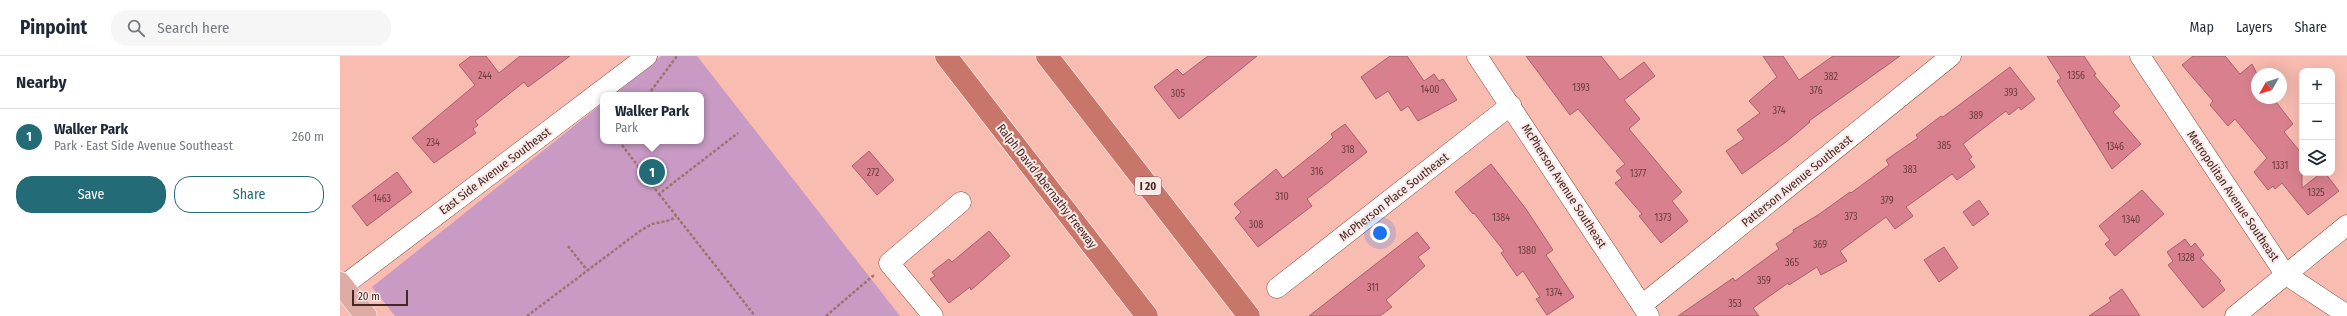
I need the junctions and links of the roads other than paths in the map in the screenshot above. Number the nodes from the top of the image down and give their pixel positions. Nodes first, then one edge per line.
1 (647, 56) edge
2 (946, 56) edge
3 (1047, 56) edge
4 (1477, 56) edge
5 (1951, 56) edge
6 (2140, 56) edge
7 (1511, 105) junction
8 (961, 202) dead end
9 (2347, 225) edge
10 (2285, 274) junction
11 (341, 285) edge
12 (1277, 288) dead end
13 (1646, 311) edge
14 (2347, 315) edge
15 (366, 316) edge
16 (933, 316) edge
17 (1148, 316) edge
18 (1249, 316) edge
19 (2235, 316) edge

1 - 11 street, East Side Avenue Southeast
2 - 17 highway, Ralph David Abernathy Freeway
3 - 18 highway, I 20
4 - 7 street, McPherson Avenue Southeast
5 - 13 street, Patterson Avenue Southeast
6 - 10 street, Metropolitan Avenue Southeast
7 - 12 street, McPherson Place Southeast
7 - 13 street, McPherson Avenue Southeast
8 - 16 street
9 - 10 street
10 - 14 street, Metropolitan Avenue Southeast
10 - 19 street
11 - 15 main road

